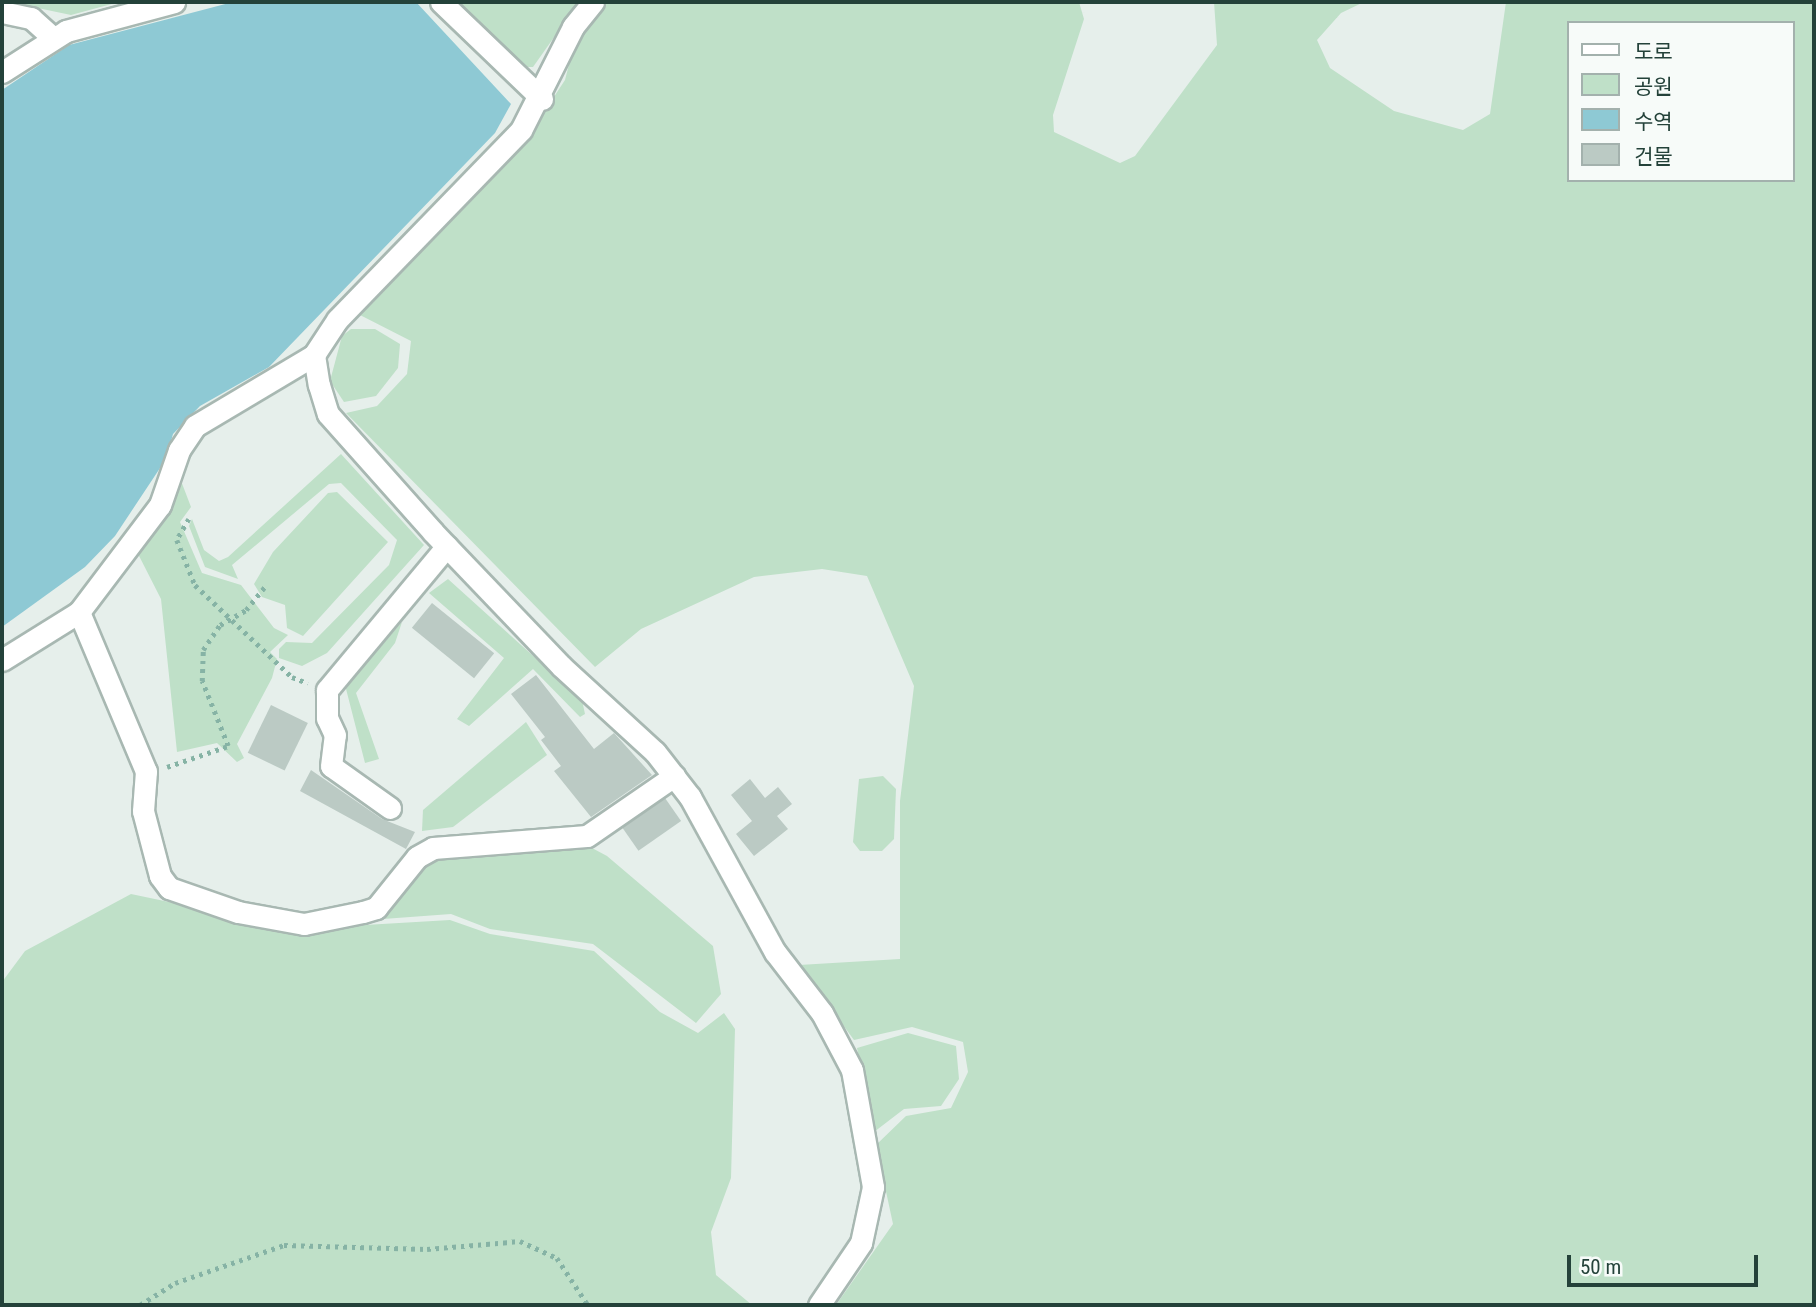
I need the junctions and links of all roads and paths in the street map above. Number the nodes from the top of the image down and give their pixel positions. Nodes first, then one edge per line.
1 (174, 2) edge
2 (441, 2) edge
3 (593, 2) edge
4 (2, 12) edge
5 (53, 38) junction
6 (2, 72) edge
7 (542, 99) junction
8 (314, 355) junction
9 (189, 519) dead end
10 (447, 546) junction
11 (267, 584) dead end
12 (79, 612) junction
13 (230, 622) junction
14 (2, 660) edge
15 (327, 690) junction
16 (146, 771) junction
17 (674, 776) junction
18 (390, 808) dead end
19 (140, 1305) edge
20 (588, 1305) edge
21 (819, 1305) edge

1 - 5 street
2 - 7 street
3 - 7 street
4 - 5 street
5 - 6 street
7 - 8 street
8 - 10 street
8 - 12 street
9 - 13 path
10 - 15 street
10 - 17 street
11 - 13 path
12 - 14 street
12 - 16 street
13 - 15 path
13 - 16 path
15 - 18 street
16 - 17 street
17 - 21 street
19 - 20 path

